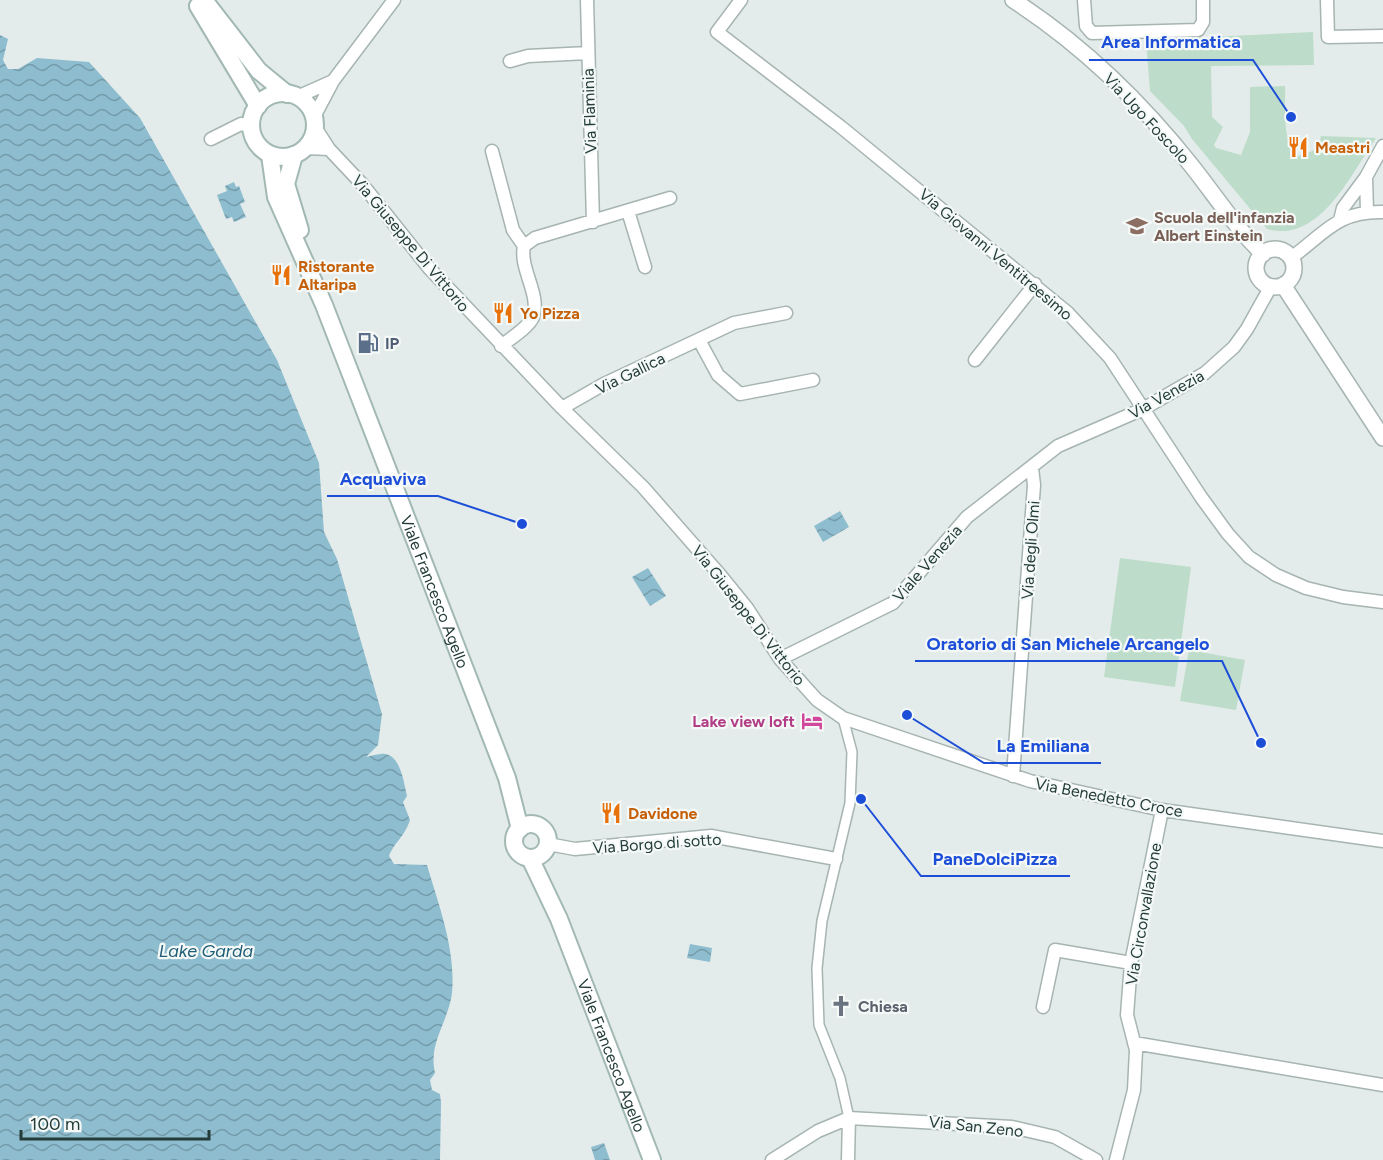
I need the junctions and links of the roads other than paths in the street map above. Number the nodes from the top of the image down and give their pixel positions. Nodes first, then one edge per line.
1 (195, 0) edge
2 (204, 0) edge
3 (394, 0) edge
4 (586, 0) edge
5 (741, 0) edge
6 (1013, 0) edge
7 (1084, 0) edge
8 (1203, 0) edge
9 (1328, 0) edge
10 (1383, 36) edge
11 (588, 53) junction
12 (510, 61) dead end
13 (333, 81) junction
14 (292, 95) junction
15 (258, 106) junction
16 (314, 122) junction
17 (251, 126) junction
18 (211, 139) dead end
19 (1383, 146) edge
20 (329, 149) junction
21 (492, 151) dead end
22 (299, 152) junction
23 (270, 154) junction
24 (1366, 177) junction
25 (670, 198) dead end
26 (628, 211) junction
27 (1367, 212) junction
28 (1383, 212) edge
29 (1340, 220) junction
30 (592, 222) junction
31 (524, 246) junction
32 (1263, 254) junction
33 (1291, 258) junction
34 (645, 267) dead end
35 (1035, 284) junction
36 (1277, 286) junction
37 (324, 305) junction
38 (786, 313) dead end
39 (699, 340) junction
40 (501, 346) junction
41 (975, 360) dead end
42 (813, 380) dead end
43 (562, 408) junction
44 (1143, 409) junction
45 (1383, 438) edge
46 (1032, 468) junction
47 (1383, 602) edge
48 (780, 659) junction
49 (843, 718) junction
50 (1014, 776) junction
51 (1162, 810) junction
52 (526, 826) junction
53 (1383, 841) edge
54 (540, 851) junction
55 (836, 859) junction
56 (1131, 963) junction
57 (1043, 1007) dead end
58 (1134, 1043) junction
59 (1383, 1084) edge
60 (849, 1118) junction
61 (652, 1160) edge
62 (772, 1160) edge
63 (848, 1160) edge
64 (1096, 1160) edge
65 (1116, 1160) edge

1 - 15 main road
2 - 14 main road
3 - 13 street
4 - 11 street, Via Flaminia
5 - 35 street, Via Giovanni Ventitreesimo
6 - 32 street, Via Ugo Foscolo
7 - 8 street
9 - 10 street
11 - 12 street
11 - 30 street, Via Flaminia
13 - 14 street
13 - 16 street
14 - 15 main road
14 - 16 main road
15 - 17 main road
16 - 20 street, Via Giuseppe Di Vittorio
16 - 22 main road, Viale Francesco Agello
17 - 18 street
17 - 23 main road, Viale Francesco Agello
19 - 24 street
20 - 22 street
20 - 40 street, Via Giuseppe Di Vittorio
21 - 31 street
22 - 23 main road
22 - 37 main road, Viale Francesco Agello
23 - 37 main road, Viale Francesco Agello
24 - 27 street
24 - 29 street
25 - 26 street
26 - 30 street
26 - 34 street
27 - 28 street
27 - 29 street
29 - 33 street
30 - 31 street
31 - 40 street
32 - 33 street
32 - 36 street
33 - 36 street
35 - 41 street
35 - 44 street, Via Giovanni Ventitreesimo
36 - 44 street, Via Venezia
36 - 45 street
37 - 52 main road, Viale Francesco Agello
38 - 39 street, Via Gallica
39 - 42 street
39 - 43 street, Via Gallica
40 - 43 street, Via Giuseppe Di Vittorio
43 - 48 street, Via Giuseppe Di Vittorio
44 - 46 street, Via Venezia
44 - 47 street, Via Giovanni Ventitreesimo
46 - 48 street, Viale Venezia
46 - 50 street, Via degli Olmi
48 - 49 street, Via Giuseppe Di Vittorio
49 - 50 street, Via Benedetto Croce
49 - 55 street
50 - 51 street, Via Benedetto Croce
51 - 53 street, Via Benedetto Croce
51 - 56 street, Via Circonvallazione
52 - 54 main road, Viale Francesco Agello
52 - 54 main road, Viale Francesco Agello
54 - 55 street, Via Borgo di sotto
54 - 61 main road, Viale Francesco Agello
55 - 60 street
56 - 57 street
56 - 58 street, Via Circonvallazione
58 - 59 street
58 - 65 street, Via Circonvallazione
60 - 62 street
60 - 63 street
60 - 64 street, Via San Zeno

